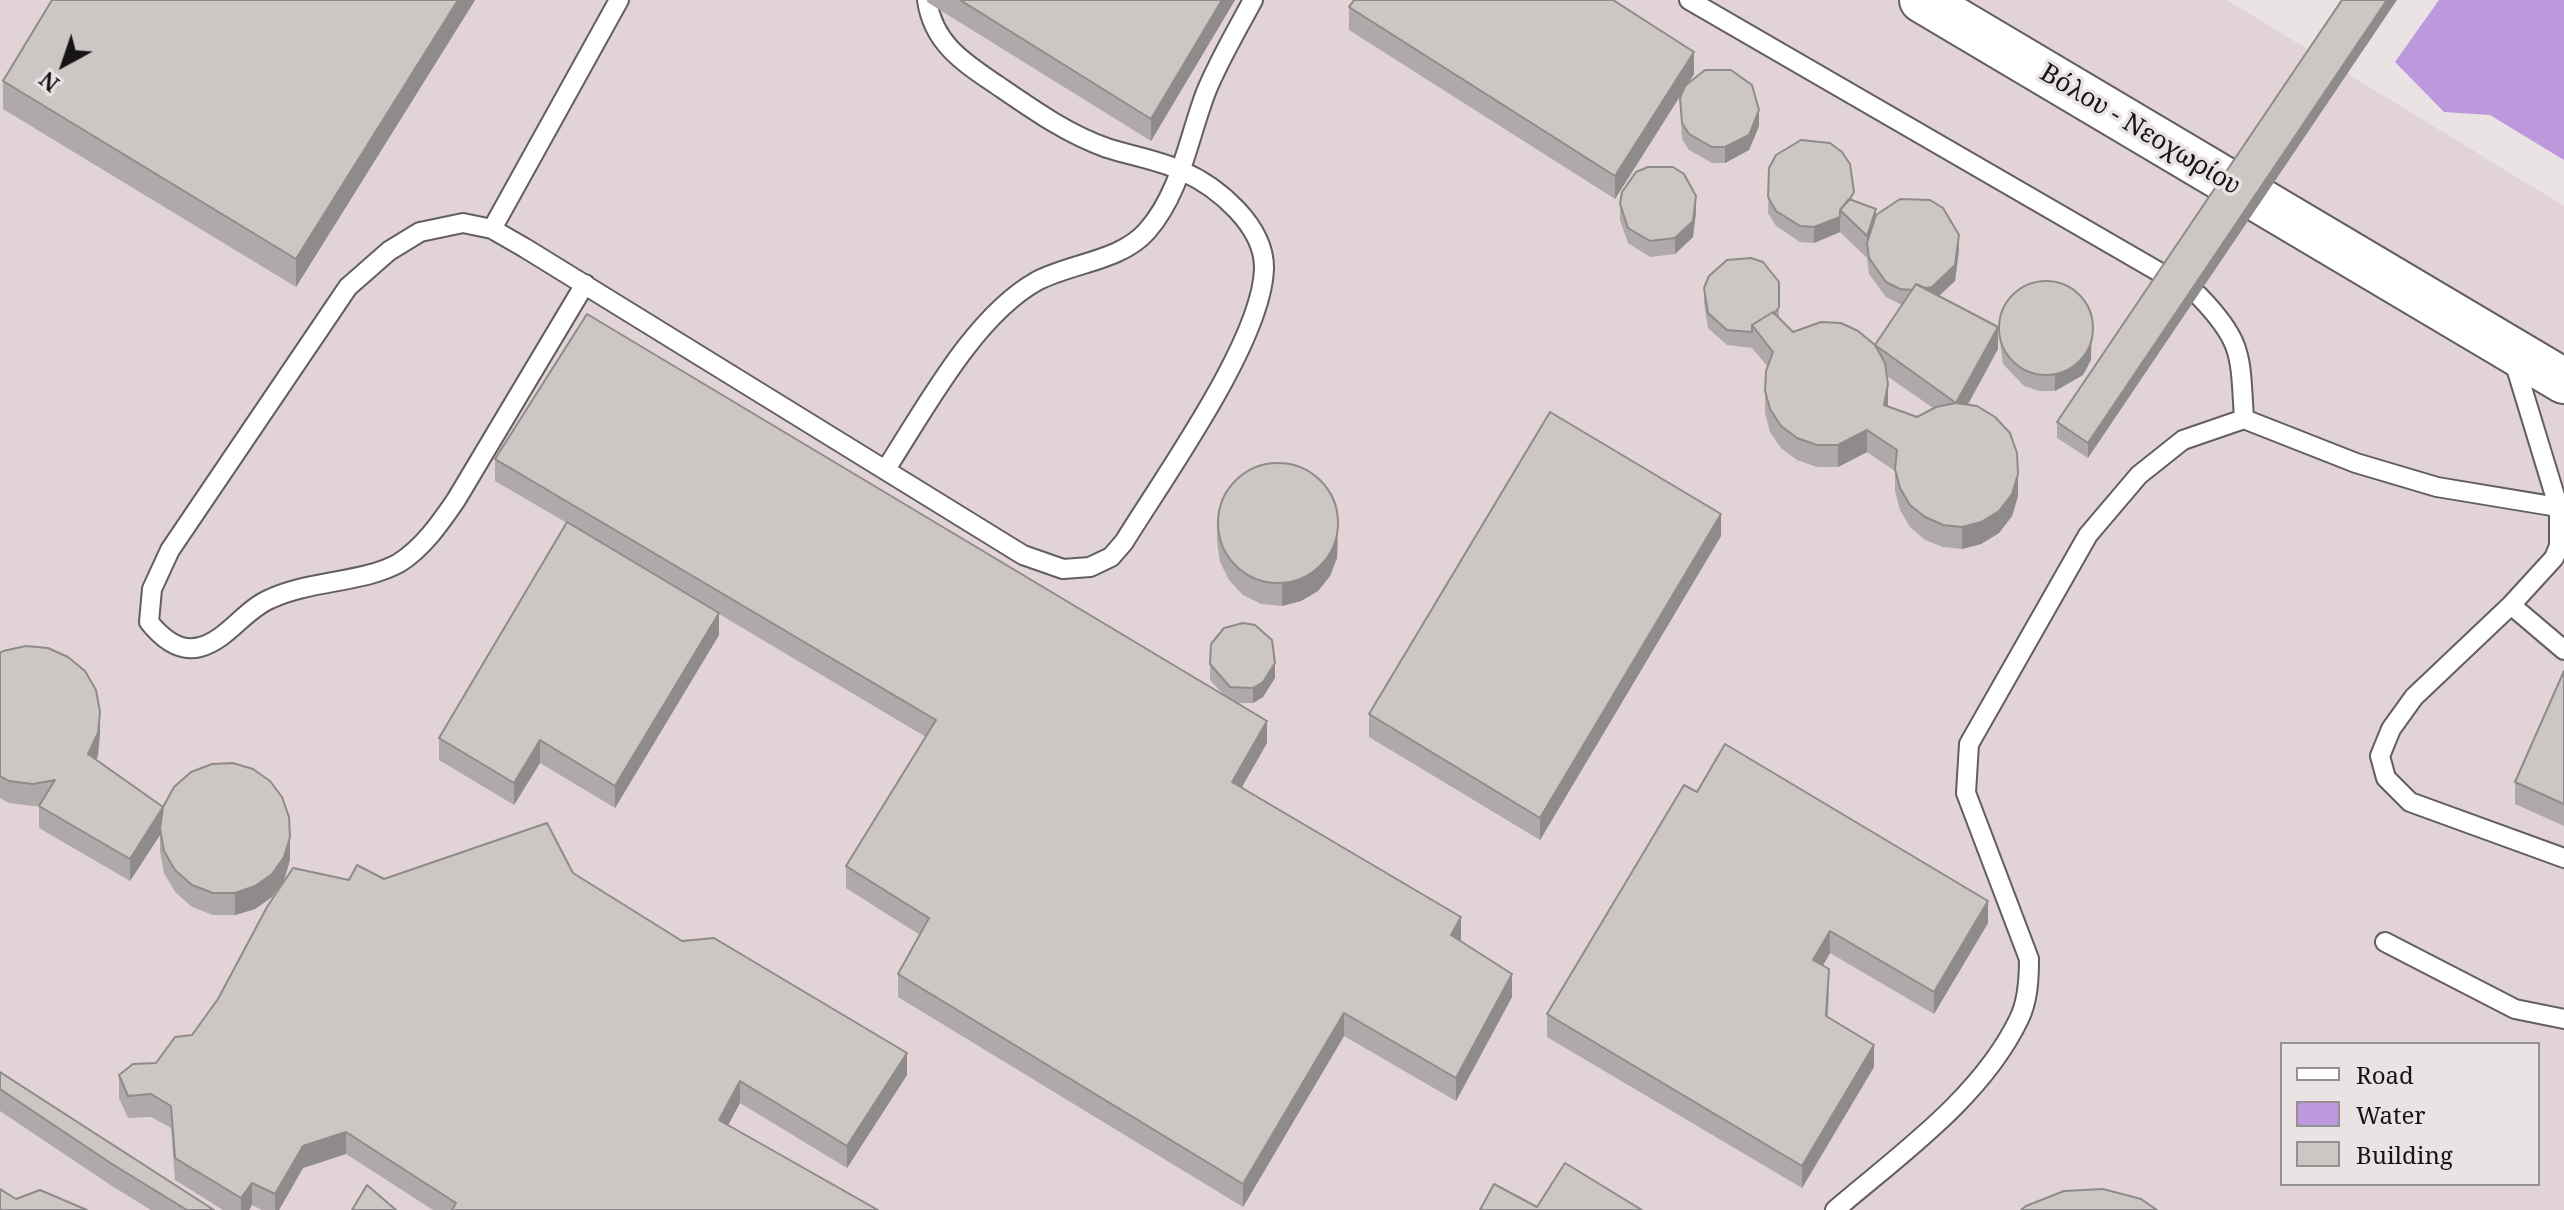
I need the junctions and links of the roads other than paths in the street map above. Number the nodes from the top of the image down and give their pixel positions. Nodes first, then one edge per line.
1 (619, 0) edge
2 (927, 0) edge
3 (1253, 0) edge
4 (1689, 0) edge
5 (1922, 0) edge
6 (1182, 171) junction
7 (492, 229) junction
8 (2166, 276) edge
9 (585, 284) junction
10 (2198, 295) edge
11 (2511, 352) junction
12 (2564, 381) edge
13 (2244, 419) junction
14 (886, 469) junction
15 (2562, 508) edge
16 (2511, 605) junction
17 (2564, 650) edge
18 (2564, 858) edge
19 (2385, 942) dead end
20 (2564, 1019) edge
21 (1835, 1210) edge

1 - 7 lane
2 - 6 lane
3 - 6 lane
4 - 8 lane
5 - 11 main road, Βόλου - Νεοχωρίου
6 - 14 lane
6 - 14 lane
7 - 9 lane
7 - 9 lane
9 - 14 lane
10 - 13 lane
11 - 12 main road, Βόλου - Νεοχωρίου
11 - 15 lane
13 - 15 lane
13 - 21 lane
15 - 16 lane
16 - 17 lane
16 - 18 lane
19 - 20 lane

